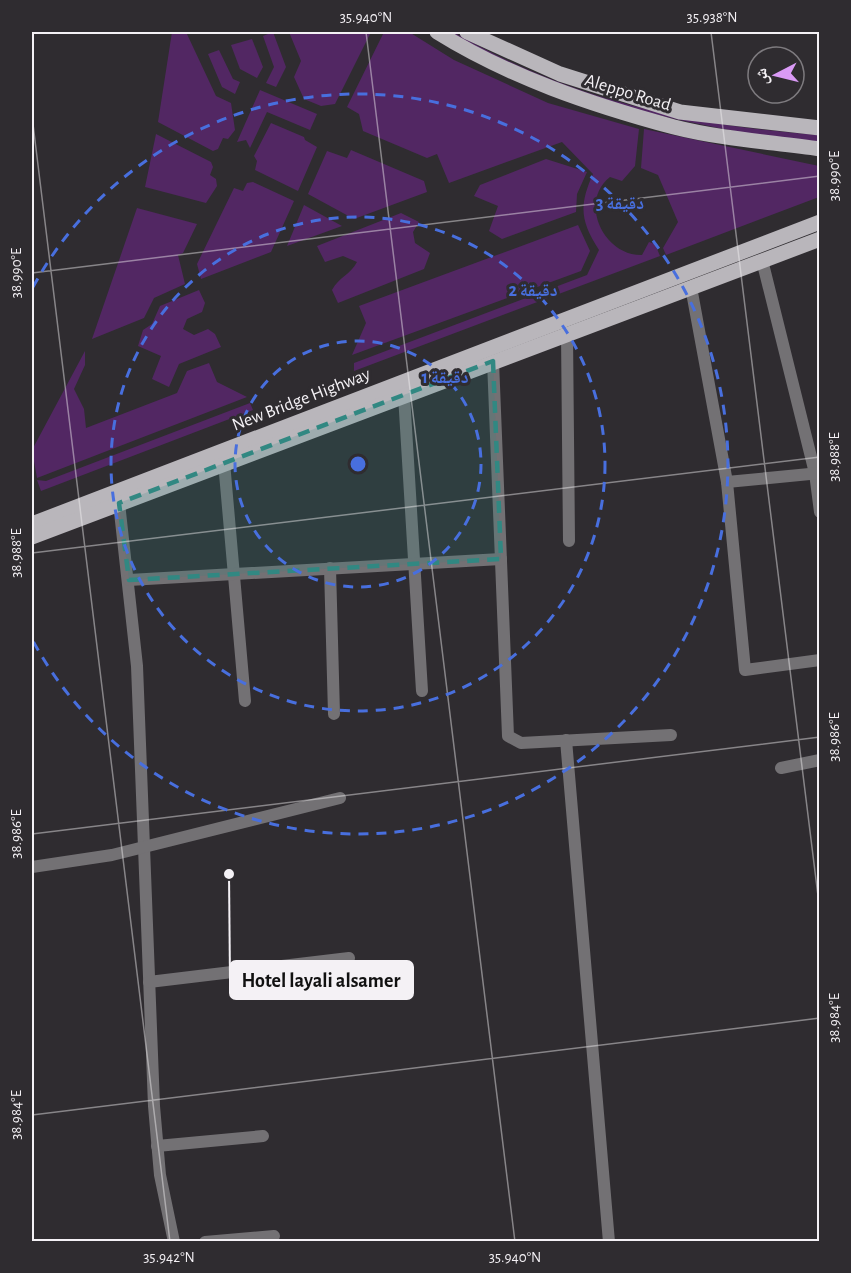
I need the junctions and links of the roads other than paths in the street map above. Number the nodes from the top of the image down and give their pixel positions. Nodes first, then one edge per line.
1 (437, 32) edge
2 (467, 32) edge
3 (489, 37) edge
4 (819, 128) edge
5 (819, 150) edge
6 (819, 222) edge
7 (819, 239) edge
8 (762, 260) junction
9 (691, 287) junction
10 (567, 333) junction
11 (493, 361) junction
12 (404, 395) junction
13 (224, 462) junction
14 (817, 473) edge
15 (727, 482) junction
16 (119, 503) junction
17 (819, 512) edge
18 (32, 524) edge
19 (32, 537) edge
20 (569, 541) dead end
21 (501, 559) junction
22 (414, 563) junction
23 (330, 568) junction
24 (234, 574) junction
25 (129, 580) junction
26 (819, 660) edge
27 (422, 691) dead end
28 (245, 701) dead end
29 (334, 714) dead end
30 (671, 735) dead end
31 (567, 740) junction
32 (819, 760) edge
33 (781, 768) dead end
34 (340, 798) dead end
35 (144, 846) junction
36 (32, 867) edge
37 (349, 958) dead end
38 (149, 982) junction
39 (262, 1136) dead end
40 (157, 1146) junction
41 (274, 1236) dead end
42 (174, 1242) edge
43 (205, 1242) edge
44 (609, 1242) edge

1 - 5 main road, Aleppo Road
2 - 3 main road, Aleppo Road
3 - 4 main road, Aleppo Road
6 - 18 main road, New Bridge Highway
7 - 8 main road, New Bridge Highway
8 - 9 main road, New Bridge Highway
8 - 14 street
9 - 10 main road, New Bridge Highway
9 - 15 street
10 - 11 main road, New Bridge Highway
10 - 20 street
11 - 12 main road, New Bridge Highway
11 - 21 street
12 - 13 main road, New Bridge Highway
12 - 22 street
13 - 16 main road, New Bridge Highway
13 - 24 street
14 - 15 street
14 - 17 street
15 - 26 street
16 - 19 main road, New Bridge Highway
16 - 25 street
21 - 22 street
21 - 31 street
22 - 23 street
22 - 27 street
23 - 24 street
23 - 29 street
24 - 25 street
24 - 28 street
25 - 35 street
30 - 31 street
31 - 44 street
32 - 33 street
34 - 35 street
35 - 36 street
35 - 38 street
37 - 38 street
38 - 40 street
39 - 40 street
40 - 42 street
41 - 43 street

